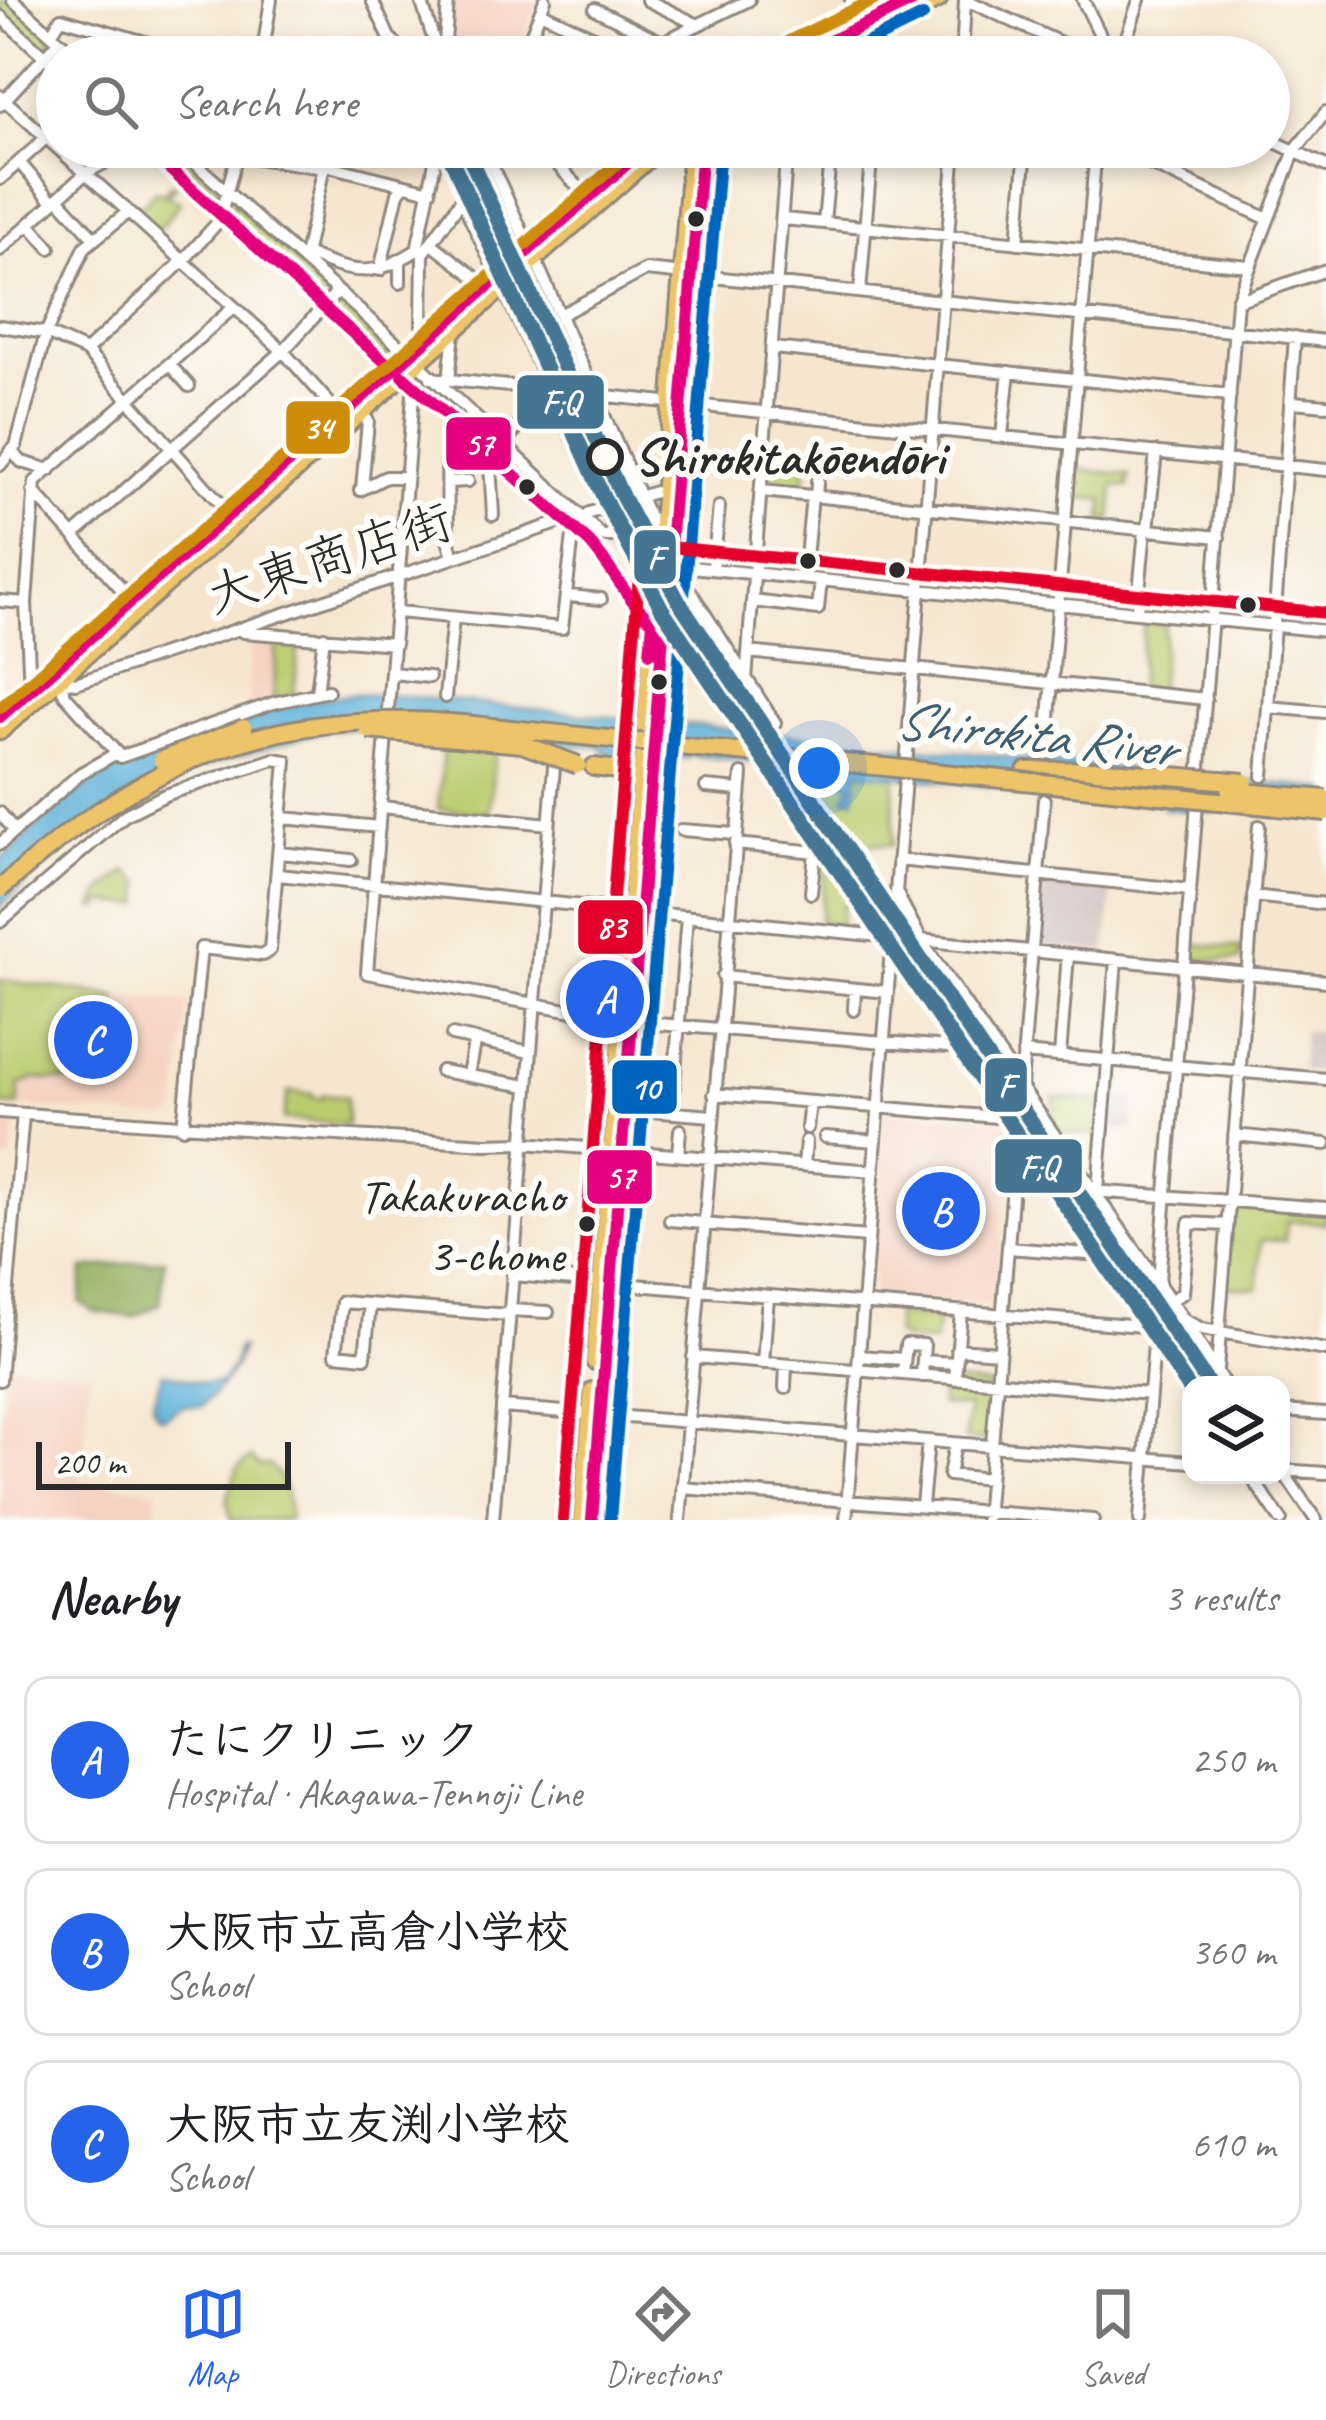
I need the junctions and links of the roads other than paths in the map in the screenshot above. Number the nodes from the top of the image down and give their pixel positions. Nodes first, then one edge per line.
1 (13, 0) edge
2 (271, 0) edge
3 (372, 0) edge
4 (421, 0) edge
5 (448, 0) edge
6 (646, 0) edge
7 (749, 0) edge
8 (851, 0) edge
9 (915, 0) edge
10 (938, 0) edge
11 (966, 0) edge
12 (1083, 0) edge
13 (1139, 0) edge
14 (726, 5) edge
15 (543, 6) edge
16 (595, 10) dead end
17 (0, 16) edge
18 (698, 25) junction
19 (865, 30) junction
20 (53, 36) edge
21 (56, 36) edge
22 (124, 36) edge
23 (265, 36) edge
24 (389, 36) edge
25 (434, 36) edge
26 (444, 36) edge
27 (531, 36) edge
28 (598, 36) edge
29 (650, 36) edge
30 (675, 36) edge
31 (850, 36) edge
32 (855, 36) edge
33 (963, 36) edge
34 (1046, 36) edge
35 (1101, 36) edge
36 (1127, 36) edge
37 (36, 48) edge
38 (36, 65) edge
39 (2, 101) edge
40 (1326, 112) edge
41 (36, 130) edge
42 (36, 147) edge
43 (1290, 148) edge
44 (1295, 150) junction
45 (19, 162) junction
46 (1290, 163) edge
47 (1326, 166) edge
48 (80, 168) edge
49 (95, 168) edge
50 (168, 168) edge
51 (200, 168) edge
52 (233, 168) edge
53 (325, 168) edge
54 (335, 168) edge
55 (434, 168) edge
56 (460, 168) edge
57 (483, 168) edge
58 (494, 168) edge
59 (560, 168) edge
60 (624, 168) edge
61 (636, 168) edge
62 (690, 168) edge
63 (699, 168) edge
64 (790, 168) edge
65 (829, 168) edge
66 (870, 168) edge
67 (953, 168) edge
68 (1024, 168) edge
69 (1094, 168) edge
70 (1158, 168) edge
71 (1288, 168) edge
72 (86, 173) junction
73 (0, 179) edge
74 (403, 186) junction
75 (470, 188) junction
76 (430, 191) junction
77 (226, 192) junction
78 (56, 200) junction
79 (462, 200) junction
80 (591, 202) junction
81 (128, 212) junction
82 (222, 216) junction
83 (784, 219) junction
84 (1268, 219) junction
85 (824, 223) junction
86 (29, 224) junction
87 (865, 227) junction
88 (948, 235) junction
89 (94, 238) junction
90 (1018, 242) junction
91 (50, 248) dead end
92 (424, 249) junction
93 (0, 250) edge
94 (1087, 250) junction
95 (533, 254) junction
96 (305, 258) junction
97 (400, 260) junction
98 (183, 261) junction
99 (1249, 266) junction
100 (380, 270) junction
101 (1326, 270) edge
102 (686, 274) junction
103 (479, 280) dead end
104 (500, 282) junction
105 (779, 283) junction
106 (400, 284) dead end
107 (338, 292) junction
108 (860, 292) junction
109 (943, 301) junction
110 (1237, 301) junction
111 (234, 307) junction
112 (323, 307) junction
113 (1082, 314) junction
114 (560, 316) junction
115 (0, 326) edge
116 (455, 329) junction
117 (1235, 330) junction
118 (46, 333) junction
119 (430, 337) junction
120 (1295, 337) junction
121 (1326, 340) edge
122 (773, 348) junction
123 (86, 351) junction
124 (283, 351) junction
125 (413, 359) junction
126 (169, 364) junction
127 (938, 365) junction
128 (1009, 372) junction
129 (404, 376) junction
130 (431, 378) junction
131 (1077, 379) junction
132 (448, 380) junction
133 (189, 386) dead end
134 (550, 391) junction
135 (1230, 394) junction
136 (595, 395) junction
137 (129, 400) junction
138 (1293, 402) junction
139 (676, 404) junction
140 (1326, 405) edge
141 (362, 413) junction
142 (768, 413) junction
143 (345, 420) junction
144 (458, 422) junction
145 (933, 430) junction
146 (1002, 436) junction
147 (502, 444) junction
148 (1072, 444) junction
149 (172, 448) junction
150 (11, 451) junction
151 (1156, 452) junction
152 (495, 456) junction
153 (819, 458) dead end
154 (1224, 459) junction
155 (0, 465) edge
156 (1288, 466) junction
157 (50, 470) junction
158 (1326, 470) edge
159 (405, 477) junction
160 (468, 481) dead end
161 (448, 482) junction
162 (33, 491) junction
163 (762, 491) junction
164 (655, 492) dead end
165 (640, 496) junction
166 (814, 496) junction
167 (719, 507) dead end
168 (926, 507) junction
169 (604, 509) junction
170 (494, 515) dead end
171 (234, 519) junction
172 (585, 519) junction
173 (561, 522) junction
174 (1066, 522) junction
175 (577, 530) junction
176 (661, 530) junction
177 (1147, 530) junction
178 (74, 535) junction
179 (1219, 537) junction
180 (453, 557) junction
181 (669, 565) junction
182 (713, 569) junction
183 (755, 573) junction
184 (399, 576) junction
185 (803, 578) junction
186 (821, 580) junction
187 (920, 590) junction
188 (568, 596) junction
189 (601, 599) dead end
190 (0, 601) edge
191 (753, 602) junction
192 (26, 603) junction
193 (135, 604) junction
194 (1059, 604) junction
195 (398, 612) junction
196 (1137, 612) junction
197 (453, 618) junction
198 (1212, 619) junction
199 (657, 624) junction
200 (1275, 626) junction
201 (233, 631) junction
202 (1326, 631) edge
203 (324, 638) junction
204 (395, 644) junction
205 (748, 652) junction
206 (914, 669) junction
207 (56, 675) junction
208 (429, 677) dead end
209 (392, 679) junction
210 (746, 680) junction
211 (1052, 683) junction
212 (30, 690) junction
213 (714, 691) dead end
214 (445, 697) dead end
215 (1205, 699) junction
216 (8, 705) edge
217 (1268, 707) junction
218 (1326, 712) edge
219 (0, 717) edge
220 (775, 723) dead end
221 (0, 732) edge
222 (117, 753) junction
223 (1046, 754) dead end
224 (198, 757) junction
225 (554, 767) dead end
226 (641, 771) junction
227 (1026, 771) junction
228 (742, 774) dead end
229 (1263, 776) dead end
230 (776, 778) dead end
231 (706, 787) dead end
232 (1326, 788) edge
233 (739, 790) junction
234 (1326, 799) edge
235 (1044, 800) dead end
236 (381, 807) junction
237 (1326, 812) edge
238 (0, 813) edge
239 (283, 818) junction
240 (549, 824) junction
241 (1259, 826) dead end
242 (380, 827) junction
243 (681, 830) dead end
244 (15, 831) junction
245 (735, 839) junction
246 (0, 844) edge
247 (821, 852) junction
248 (280, 853) junction
249 (351, 860) dead end
250 (898, 860) junction
251 (0, 874) edge
252 (278, 874) junction
253 (1037, 874) junction
254 (374, 884) junction
255 (0, 889) edge
256 (1190, 890) junction
257 (812, 893) dead end
258 (1253, 896) junction
259 (542, 902) junction
260 (1326, 904) edge
261 (634, 911) junction
262 (687, 916) junction
263 (727, 920) junction
264 (0, 922) edge
265 (889, 940) junction
266 (922, 940) junction
267 (1031, 951) junction
268 (1069, 955) junction
269 (1116, 960) junction
270 (1184, 967) junction
271 (1247, 973) junction
272 (723, 976) junction
273 (1326, 981) edge
274 (855, 989) junction
275 (888, 992) junction
276 (534, 1004) junction
277 (854, 1010) dead end
278 (627, 1020) junction
279 (679, 1026) junction
280 (719, 1029) junction
281 (452, 1035) dead end
282 (884, 1042) junction
283 (474, 1043) junction
284 (961, 1048) junction
285 (530, 1052) junction
286 (1023, 1053) junction
287 (1060, 1056) junction
288 (1107, 1060) junction
289 (1176, 1065) junction
290 (441, 1071) dead end
291 (1239, 1071) junction
292 (468, 1076) junction
293 (1326, 1079) edge
294 (527, 1086) junction
295 (1021, 1086) junction
296 (714, 1094) junction
297 (810, 1102) junction
298 (878, 1107) junction
299 (625, 1109) junction
300 (0, 1112) edge
301 (672, 1113) junction
302 (23, 1114) junction
303 (712, 1117) junction
304 (1014, 1122) junction
305 (183, 1128) junction
306 (680, 1130) dead end
307 (1234, 1135) junction
308 (825, 1137) dead end
309 (876, 1141) junction
310 (523, 1143) junction
311 (1326, 1144) edge
312 (616, 1150) junction
313 (678, 1155) junction
314 (709, 1158) junction
315 (804, 1165) junction
316 (874, 1171) junction
317 (1095, 1191) junction
318 (1166, 1195) junction
319 (1229, 1200) junction
320 (1326, 1208) edge
321 (670, 1220) dead end
322 (703, 1223) junction
323 (1227, 1226) junction
324 (868, 1237) junction
325 (1008, 1248) junction
326 (1101, 1255) junction
327 (512, 1275) junction
328 (606, 1283) junction
329 (1159, 1288) junction
330 (698, 1290) junction
331 (768, 1296) junction
332 (1171, 1300) junction
333 (370, 1304) junction
334 (863, 1304) junction
335 (509, 1312) junction
336 (548, 1312) dead end
337 (961, 1312) junction
338 (1002, 1315) junction
339 (1184, 1320) junction
340 (1154, 1329) junction
341 (1219, 1331) junction
342 (957, 1349) junction
343 (1326, 1349) edge
344 (999, 1352) junction
345 (859, 1356) junction
346 (693, 1358) junction
347 (904, 1359) junction
348 (923, 1361) junction
349 (763, 1364) junction
350 (956, 1364) junction
351 (786, 1365) junction
352 (858, 1371) junction
353 (1216, 1373) junction
354 (903, 1375) junction
355 (922, 1376) junction
356 (1184, 1376) edge
357 (1218, 1376) edge
358 (955, 1378) junction
359 (0, 1380) edge
360 (997, 1382) junction
361 (784, 1388) dead end
362 (1150, 1394) junction
363 (502, 1407) junction
364 (1290, 1412) edge
365 (1326, 1414) edge
366 (596, 1415) junction
367 (688, 1422) junction
368 (852, 1436) junction
369 (928, 1441) junction
370 (955, 1444) junction
371 (992, 1447) junction
372 (1145, 1459) junction
373 (1182, 1461) edge
374 (1290, 1471) edge
375 (950, 1472) junction
376 (925, 1473) junction
377 (1326, 1473) edge
378 (989, 1479) junction
379 (1290, 1482) edge
380 (1256, 1484) edge
381 (682, 1488) junction
382 (847, 1501) junction
383 (922, 1507) junction
384 (986, 1516) edge
385 (1319, 1519) edge
386 (493, 1520) edge
387 (581, 1520) edge
388 (592, 1520) edge
389 (680, 1520) edge
390 (846, 1520) edge
391 (1093, 1520) edge
392 (1140, 1520) edge
393 (1281, 1520) edge

1 - 20 street
2 - 23 street
3 - 24 street
4 - 25 street
5 - 26 street
6 - 18 street
7 - 14 street
8 - 19 street
9 - 19 main road
10 - 19 main road
11 - 33 street
11 - 34 street
12 - 35 street
13 - 36 street
14 - 18 street
15 - 27 street
15 - 28 street
16 - 29 street
17 - 37 street
18 - 30 street
19 - 31 main road
19 - 32 main road
21 - 22 street
38 - 39 street
39 - 41 street
40 - 44 street
42 - 45 street
43 - 44 street
44 - 46 street
44 - 47 street
45 - 73 street
45 - 78 street
48 - 72 street
49 - 72 street
50 - 82 street
51 - 77 street
52 - 77 street
53 - 96 street
54 - 74 street
55 - 76 street
56 - 75 street
57 - 75 street
58 - 95 street
59 - 80 street
60 - 80 main road
61 - 80 main road
62 - 102 main road
63 - 102 main road
64 - 83 street
65 - 85 street
66 - 87 street
67 - 88 street
68 - 90 street
69 - 94 street
70 - 84 street
71 - 84 street
72 - 78 street
72 - 81 street
74 - 76 street
74 - 100 street
75 - 79 street
76 - 92 street
77 - 82 street
77 - 96 street
78 - 86 street
78 - 89 street
79 - 92 street
79 - 104 street
80 - 95 main road
81 - 89 street
81 - 98 street
82 - 98 street
82 - 112 street
83 - 85 street
83 - 105 street
84 - 99 street
85 - 87 street
86 - 91 street
86 - 93 street
87 - 88 street
87 - 108 street
88 - 90 street
88 - 109 street
89 - 118 street
90 - 94 street
92 - 97 street
92 - 103 street
92 - 119 street
94 - 99 street
94 - 113 street
95 - 104 main road
95 - 114 street
96 - 100 street
96 - 107 street
97 - 100 street
97 - 106 street
98 - 111 street
98 - 123 street
99 - 110 street
101 - 110 street
102 - 105 street
102 - 114 street
102 - 139 main road
104 - 116 main road
104 - 119 main road
104 - 134 street
105 - 108 street
105 - 122 street
107 - 112 street
107 - 125 street
108 - 109 street
109 - 113 street
109 - 127 street
110 - 117 street
111 - 124 street
111 - 126 street
112 - 124 street
112 - 129 street
113 - 117 street
113 - 131 street
114 - 136 street
115 - 118 street
116 - 125 main road
116 - 132 street
117 - 120 street
117 - 135 street
118 - 123 street
118 - 150 street
119 - 125 main road
120 - 121 street
120 - 138 street
122 - 127 street
122 - 142 street
123 - 137 street
124 - 143 street
124 - 149 street
125 - 129 main road
125 - 130 street
126 - 133 street
126 - 137 street
127 - 128 street
127 - 145 street
128 - 131 street
128 - 146 street
129 - 141 main road
129 - 143 main road
129 - 144 street
129 - 159 street
130 - 132 street
130 - 147 street
131 - 135 street
131 - 148 street
132 - 134 street
134 - 136 street
134 - 147 street
134 - 169 street
135 - 154 street
136 - 139 street
136 - 165 street
137 - 149 street
137 - 157 street
138 - 140 street
138 - 156 street
139 - 142 street
139 - 176 main road
139 - 181 main road
141 - 143 main road
141 - 159 street
142 - 145 street
142 - 163 street
143 - 171 main road
144 - 152 street
144 - 161 street
145 - 146 street
145 - 168 street
146 - 148 street
147 - 152 street
147 - 172 street
148 - 151 street
148 - 174 street
149 - 171 street
149 - 178 street
150 - 155 street
150 - 157 street
151 - 154 street
151 - 177 street
152 - 170 street
152 - 173 street
153 - 166 street
154 - 156 street
154 - 179 street
156 - 158 street
156 - 200 street
157 - 162 street
159 - 184 street
160 - 161 street
161 - 180 street
162 - 178 street
162 - 192 street
163 - 166 street
163 - 183 street
164 - 165 street
165 - 169 street
165 - 176 street
166 - 168 street
166 - 185 street
167 - 182 street
168 - 174 street
168 - 187 street
169 - 172 street
169 - 172 street
171 - 193 main road
172 - 175 street
173 - 175 street
173 - 180 street, 大東商店街
174 - 177 street
174 - 194 street
175 - 188 street
175 - 199 street
176 - 181 main road
177 - 179 street
177 - 196 street
178 - 193 street
179 - 198 street
180 - 184 street, 大東商店街
181 - 182 street
181 - 199 main road
181 - 210 street
182 - 183 street
183 - 185 street
183 - 191 street
184 - 195 street
184 - 201 street, 大東商店街
185 - 186 street
186 - 187 street
186 - 191 street
187 - 194 street
187 - 206 street
188 - 189 street
188 - 197 street
190 - 192 street
191 - 205 street
192 - 212 street
193 - 207 main road
194 - 196 street
194 - 211 street
195 - 197 street
195 - 204 street
196 - 198 street
197 - 214 street
198 - 200 street
198 - 215 street
199 - 213 street
199 - 226 main road
200 - 202 street
200 - 217 street
201 - 203 street
201 - 207 street, 大東商店街
203 - 204 street
203 - 222 street
204 - 209 street
205 - 206 street
205 - 210 street
206 - 211 street
206 - 250 street
207 - 212 main road
207 - 221 main road
207 - 222 street
208 - 209 street
209 - 236 street
210 - 220 street
211 - 215 street
211 - 223 street
212 - 216 main road
215 - 256 street, bridge
216 - 219 main road
217 - 218 street
217 - 229 street
222 - 244 street
224 - 226 highway, bridge
224 - 237 highway, bridge
224 - 255 highway, bridge
225 - 240 street
226 - 261 main road
227 - 232 highway, bridge
227 - 234 highway, bridge
227 - 251 highway, bridge
228 - 233 street
230 - 247 street
231 - 233 street
233 - 245 street
235 - 253 street
236 - 240 street
236 - 242 street
238 - 244 street
239 - 242 street
239 - 248 street
239 - 264 street
240 - 259 street
241 - 258 street
242 - 254 street
243 - 245 street
244 - 246 street
245 - 247 street
245 - 263 street
247 - 257 street
247 - 265 street
248 - 249 street
248 - 252 street
250 - 253 street
250 - 266 street
252 - 254 street
252 - 305 street
253 - 256 street
253 - 267 street
254 - 259 street
254 - 276 street
256 - 270 street
258 - 260 street
258 - 271 street
259 - 261 street
259 - 276 street
261 - 262 street
261 - 278 main road
262 - 263 street
262 - 279 street
263 - 265 street
263 - 272 street
265 - 266 street
265 - 275 street
265 - 284 street
266 - 267 street
266 - 295 street
267 - 268 street
267 - 286 street
268 - 269 street
268 - 287 street
269 - 270 street
269 - 288 street
270 - 271 street
270 - 289 street
271 - 273 street
271 - 291 street
272 - 274 street
272 - 280 street
274 - 275 street
274 - 277 street
275 - 282 street
276 - 278 street
276 - 285 street
278 - 279 street
278 - 299 main road
278 - 312 main road
279 - 280 street
279 - 301 street
280 - 282 street
280 - 296 street
281 - 283 street
282 - 284 street
282 - 298 street
283 - 285 street
283 - 292 street
284 - 304 street
285 - 294 street
286 - 287 street
286 - 295 street
287 - 288 street
288 - 289 street
288 - 317 street
289 - 291 street
289 - 318 street
290 - 292 street
291 - 293 street
291 - 307 street
292 - 294 street
294 - 310 street
295 - 304 street
295 - 317 street
296 - 297 street
296 - 303 street
297 - 298 street
297 - 315 street
298 - 304 street
298 - 309 street
299 - 301 street
299 - 312 main road
300 - 302 street
301 - 303 street
302 - 305 street
302 - 359 street
303 - 314 street
304 - 325 street
304 - 326 street
305 - 310 street
306 - 313 street
307 - 311 street
307 - 319 street
308 - 309 street
309 - 316 street
310 - 312 street
310 - 327 street
312 - 313 street
312 - 328 main road
313 - 314 street
314 - 315 street
314 - 322 street
315 - 316 street
316 - 324 street
317 - 318 street
317 - 329 street
318 - 319 street
318 - 329 street
319 - 320 street
319 - 323 street
321 - 322 street
322 - 324 street
322 - 330 street
323 - 332 street
323 - 341 street
324 - 334 street
325 - 326 street
325 - 338 street
326 - 340 street
327 - 328 street
327 - 335 street
328 - 330 street
328 - 366 main road
329 - 332 street
329 - 340 street
330 - 331 street
330 - 346 street
331 - 334 street
331 - 349 street
332 - 339 street
333 - 333 street
333 - 335 street
334 - 337 street
334 - 345 street
335 - 336 street
335 - 363 street
337 - 338 street
337 - 342 street
338 - 340 street
338 - 344 street
339 - 341 street
339 - 353 street
340 - 356 street
340 - 362 street
341 - 343 street
341 - 353 street
342 - 344 street
342 - 350 street
344 - 360 street
345 - 347 street
345 - 352 street
346 - 349 street
346 - 367 street
347 - 348 street
347 - 354 street
348 - 350 street
348 - 355 street
349 - 351 street
350 - 358 street
351 - 352 street
351 - 361 street
352 - 354 street
352 - 368 street
353 - 357 street
354 - 355 street
355 - 358 street
358 - 360 street
360 - 362 street
360 - 371 street
362 - 372 street
363 - 366 street
363 - 386 street
364 - 365 street
366 - 367 street
366 - 387 main road
366 - 388 main road
367 - 368 street
367 - 381 street
368 - 369 street
368 - 382 street
369 - 370 street
369 - 376 street
370 - 371 street
370 - 375 street
371 - 372 street
371 - 378 street
372 - 373 street
372 - 392 street
374 - 377 street
375 - 376 street
375 - 378 street
376 - 383 street
378 - 384 street
379 - 385 street
380 - 393 street
381 - 382 street
381 - 389 street
382 - 383 street
382 - 390 street
383 - 384 street
384 - 391 street

